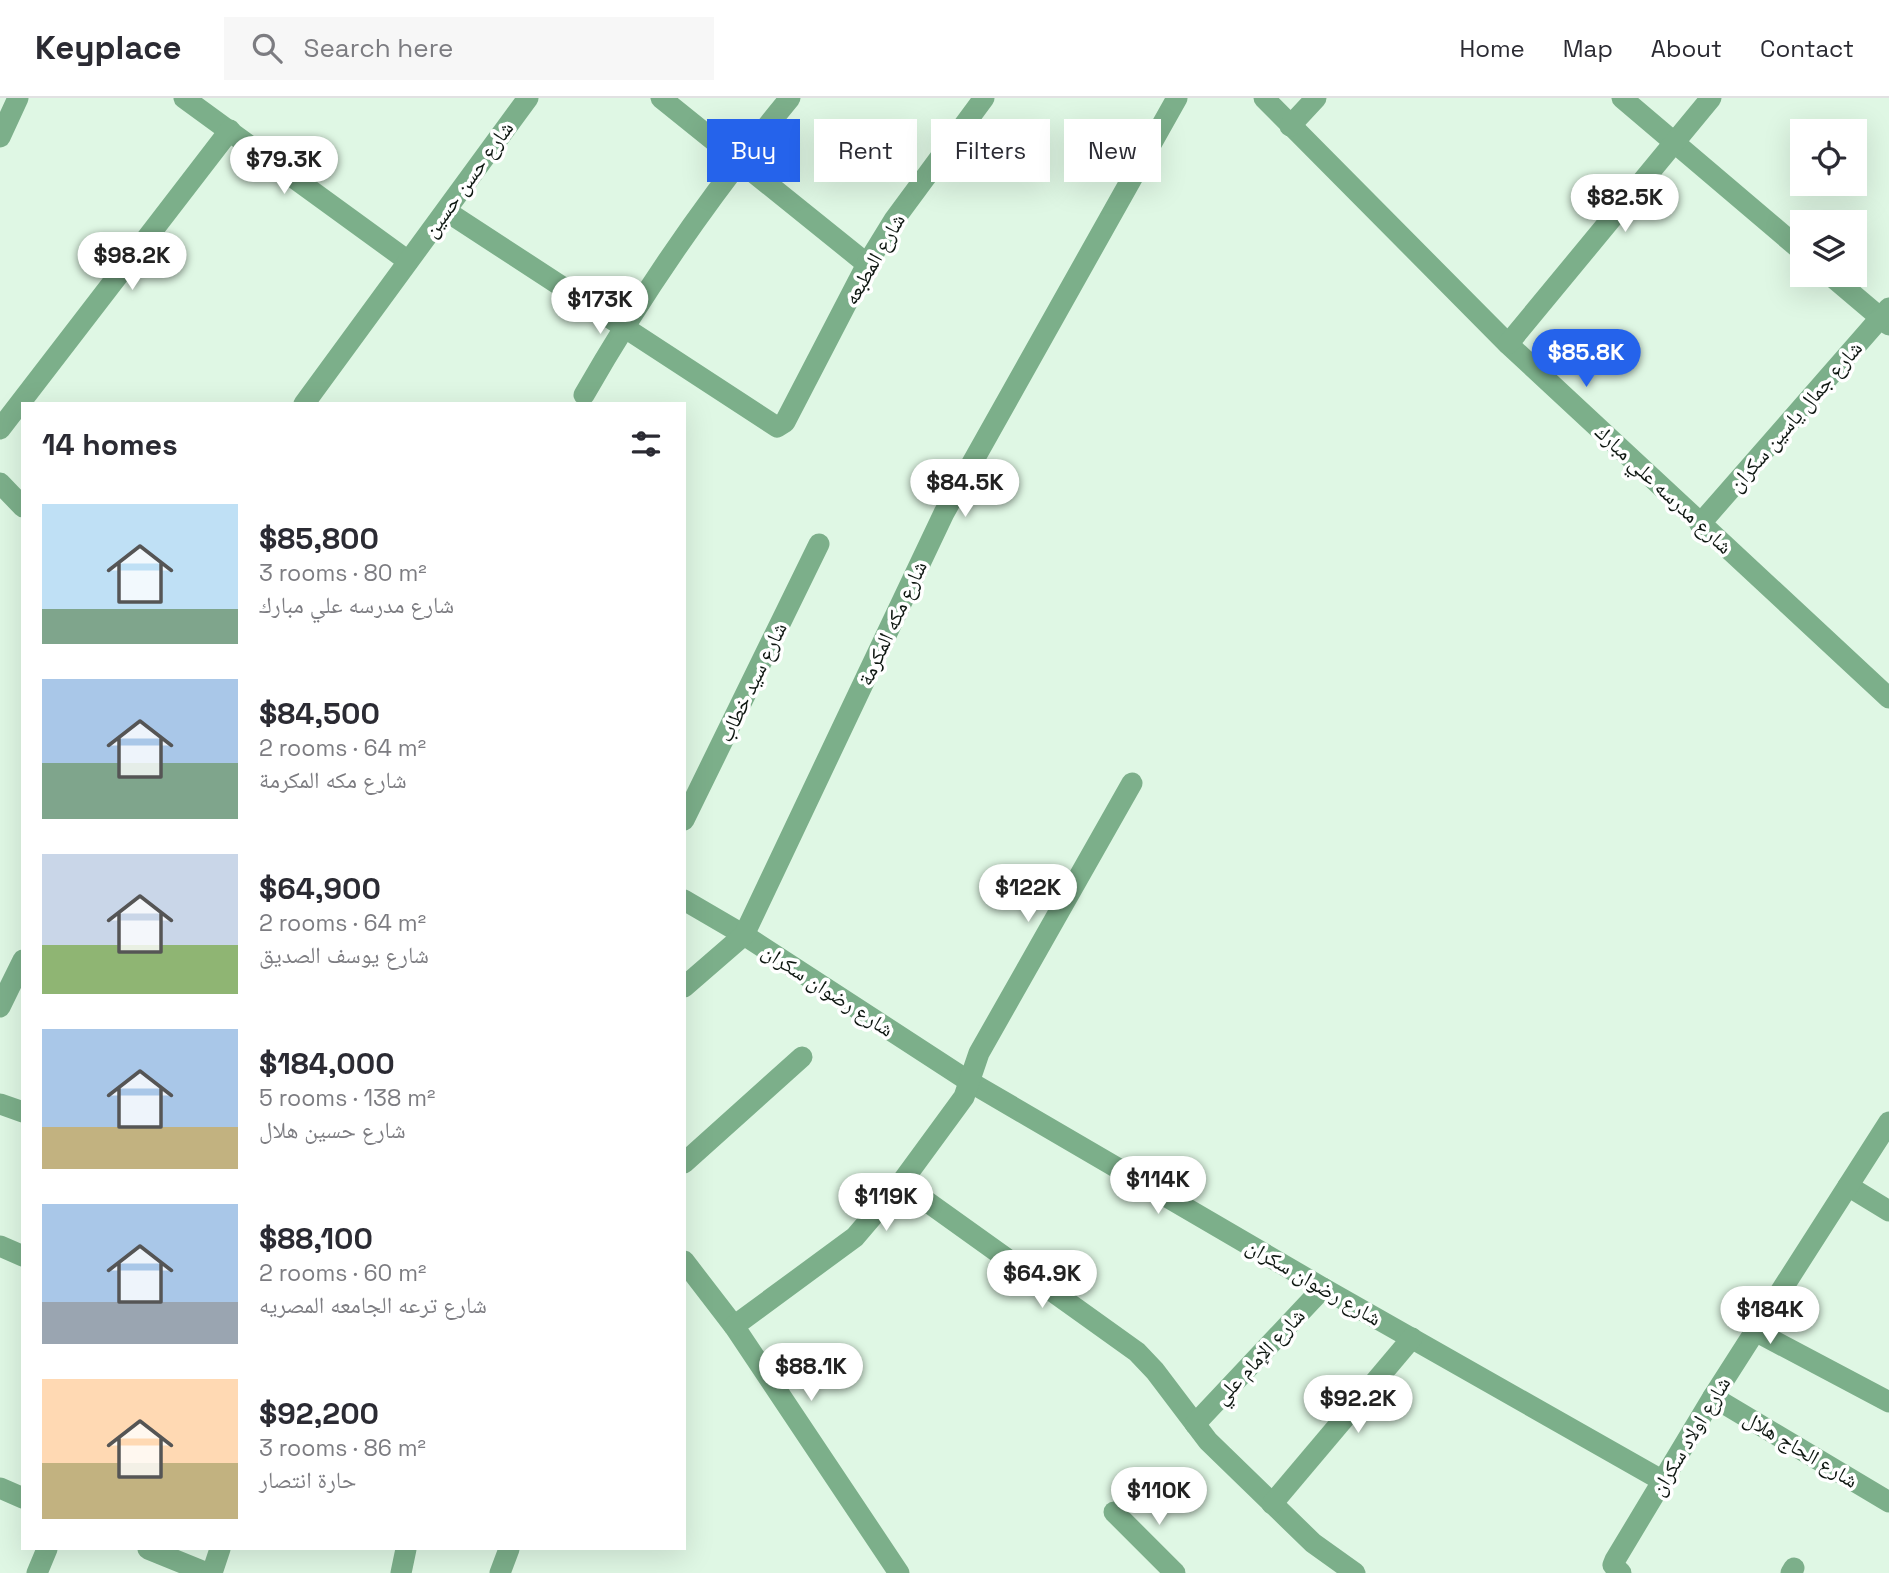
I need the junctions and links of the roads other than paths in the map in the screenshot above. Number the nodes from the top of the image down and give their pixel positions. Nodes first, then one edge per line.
1 (18, 98) edge
2 (184, 98) edge
3 (528, 98) edge
4 (790, 98) edge
5 (984, 98) edge
6 (1177, 98) edge
7 (1264, 98) edge
8 (1316, 98) edge
9 (1622, 98) edge
10 (1711, 98) edge
11 (672, 101) edge
12 (773, 119) edge
13 (1290, 126) junction
14 (230, 130) junction
15 (707, 132) edge
16 (0, 136) edge
17 (1674, 142) junction
18 (724, 182) edge
19 (766, 182) edge
20 (446, 211) junction
21 (1790, 241) edge
22 (408, 261) junction
23 (867, 264) junction
24 (1846, 287) edge
25 (1886, 317) edge
26 (623, 327) junction
27 (1508, 344) junction
28 (584, 395) dead end
29 (305, 402) edge
30 (0, 429) edge
31 (0, 483) edge
32 (21, 505) edge
33 (1700, 524) junction
34 (819, 544) dead end
35 (1889, 698) edge
36 (1132, 783) dead end
37 (686, 816) edge
38 (686, 901) edge
39 (744, 935) junction
40 (21, 964) edge
41 (686, 986) edge
42 (0, 1007) edge
43 (802, 1057) dead end
44 (970, 1082) junction
45 (0, 1104) edge
46 (21, 1111) edge
47 (1889, 1122) edge
48 (686, 1161) edge
49 (901, 1183) junction
50 (1848, 1186) junction
51 (1889, 1211) edge
52 (0, 1247) edge
53 (21, 1255) edge
54 (686, 1264) edge
55 (1323, 1288) junction
56 (734, 1326) junction
57 (1755, 1331) junction
58 (1412, 1338) junction
59 (1713, 1397) junction
60 (1889, 1402) edge
61 (1195, 1424) junction
62 (1663, 1480) junction
63 (0, 1488) edge
64 (21, 1497) edge
65 (1889, 1502) edge
66 (1272, 1504) junction
67 (1114, 1512) dead end
68 (47, 1550) edge
69 (151, 1550) edge
70 (220, 1550) edge
71 (406, 1550) edge
72 (509, 1550) edge
73 (1168, 1571) edge
74 (37, 1573) edge
75 (210, 1573) edge
76 (401, 1573) edge
77 (500, 1573) edge
78 (899, 1573) edge
79 (1355, 1573) edge
80 (1621, 1573) edge

1 - 16 street
2 - 14 street
3 - 20 street, شارع حسن حسين
4 - 12 street
5 - 23 street, شارع المطبعه
6 - 39 street, شارع مكه المكرمة
7 - 13 street, شارع مدرسه علي مبارك
8 - 13 street
9 - 17 street
10 - 17 street
11 - 15 street
13 - 27 street, شارع مدرسه علي مبارك
14 - 22 street
14 - 30 street
17 - 21 street
17 - 27 street
18 - 26 street
19 - 23 street
20 - 22 street, شارع حسن حسين
20 - 26 street
22 - 29 street, شارع حسن حسين
23 - 26 street, شارع المطبعه
24 - 25 street
25 - 33 street, شارع جمال ياسين سكران
26 - 28 street
27 - 33 street, شارع مدرسه علي مبارك
31 - 32 street
33 - 35 street, شارع مدرسه علي مبارك
34 - 37 street, شارع سيد خطاب
36 - 44 street
38 - 39 street, شارع رضوان سكران
39 - 41 street
39 - 44 street, شارع رضوان سكران
40 - 42 street
43 - 48 street
44 - 49 street
44 - 55 street, شارع رضوان سكران
45 - 46 street
47 - 50 street, شارع اولاد سكران
49 - 56 street
49 - 61 street
50 - 51 street
50 - 57 street, شارع اولاد سكران
52 - 53 street
54 - 56 street
55 - 58 street, شارع رضوان سكران
55 - 61 street, شارع الإمام علي
56 - 78 street
57 - 59 street, شارع اولاد سكران
57 - 60 street
58 - 62 street, شارع رضوان سكران
58 - 66 street
59 - 62 street, شارع اولاد سكران
59 - 65 street, شارع الحاج هلال
61 - 66 street
62 - 80 street, شارع اولاد سكران
63 - 64 street
66 - 79 street
67 - 73 street
68 - 74 street
69 - 75 street
70 - 75 street
71 - 76 street
72 - 77 street

